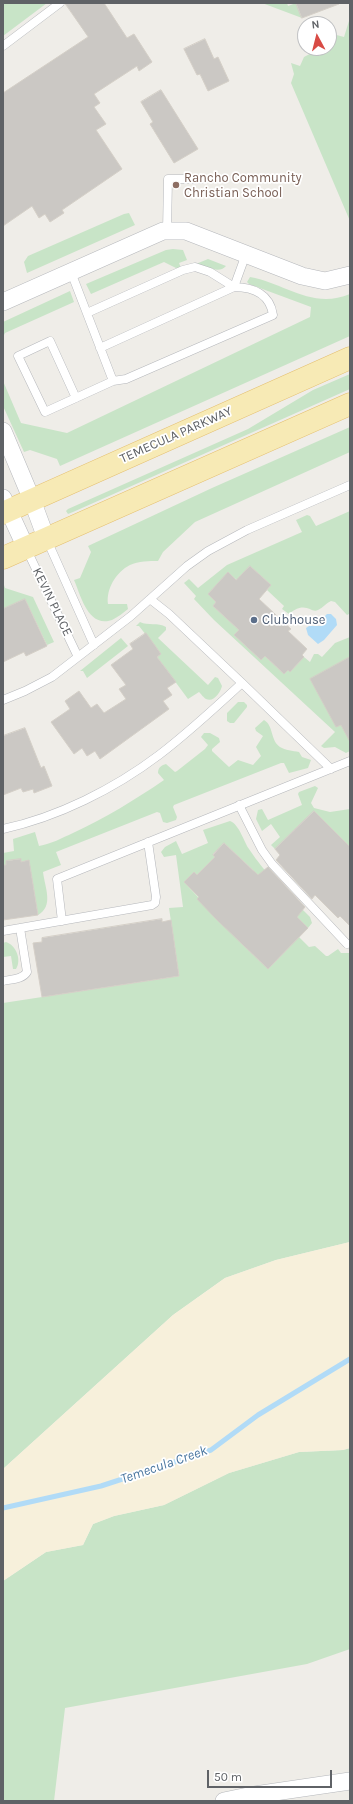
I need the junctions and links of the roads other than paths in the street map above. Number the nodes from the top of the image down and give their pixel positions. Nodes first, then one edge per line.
1 (60, 3) edge
2 (3, 46) edge
3 (201, 179) dead end
4 (167, 231) junction
5 (246, 254) junction
6 (71, 272) junction
7 (350, 275) edge
8 (234, 287) junction
9 (3, 302) edge
10 (87, 313) junction
11 (100, 348) junction
12 (350, 358) edge
13 (113, 381) junction
14 (76, 398) junction
15 (350, 404) edge
16 (3, 431) edge
17 (350, 485) edge
18 (32, 500) junction
19 (5, 507) edge
20 (46, 538) junction
21 (26, 548) junction
22 (3, 558) edge
23 (150, 599) junction
24 (94, 645) junction
25 (78, 657) junction
26 (242, 683) junction
27 (3, 700) edge
28 (350, 761) edge
29 (331, 768) junction
30 (239, 805) junction
31 (3, 829) edge
32 (148, 842) junction
33 (62, 921) junction
34 (20, 928) junction
35 (3, 931) edge
36 (347, 944) dead end
37 (3, 981) edge
38 (350, 1781) edge
39 (224, 1801) edge

1 - 2 lane
3 - 4 lane
4 - 5 street
4 - 6 street
5 - 7 street
5 - 8 lane
6 - 9 street
6 - 10 lane
8 - 10 lane
8 - 11 lane
8 - 13 lane
10 - 11 lane
11 - 13 lane
12 - 18 main road, TEMECULA PARKWAY
13 - 14 lane
14 - 14 lane
15 - 20 main road
16 - 18 street
17 - 23 lane
18 - 19 main road, TEMECULA PARKWAY
18 - 20 street
19 - 21 street
20 - 21 main road
20 - 24 lane, KEVIN PLACE
21 - 22 main road
21 - 25 lane, KEVIN PLACE
23 - 24 lane
23 - 26 lane
24 - 25 lane
25 - 27 lane
26 - 29 lane
26 - 31 lane
28 - 29 lane
29 - 30 lane
30 - 32 lane
30 - 36 lane
32 - 33 lane
32 - 33 lane
33 - 34 lane
34 - 35 lane
34 - 37 lane
38 - 39 street

